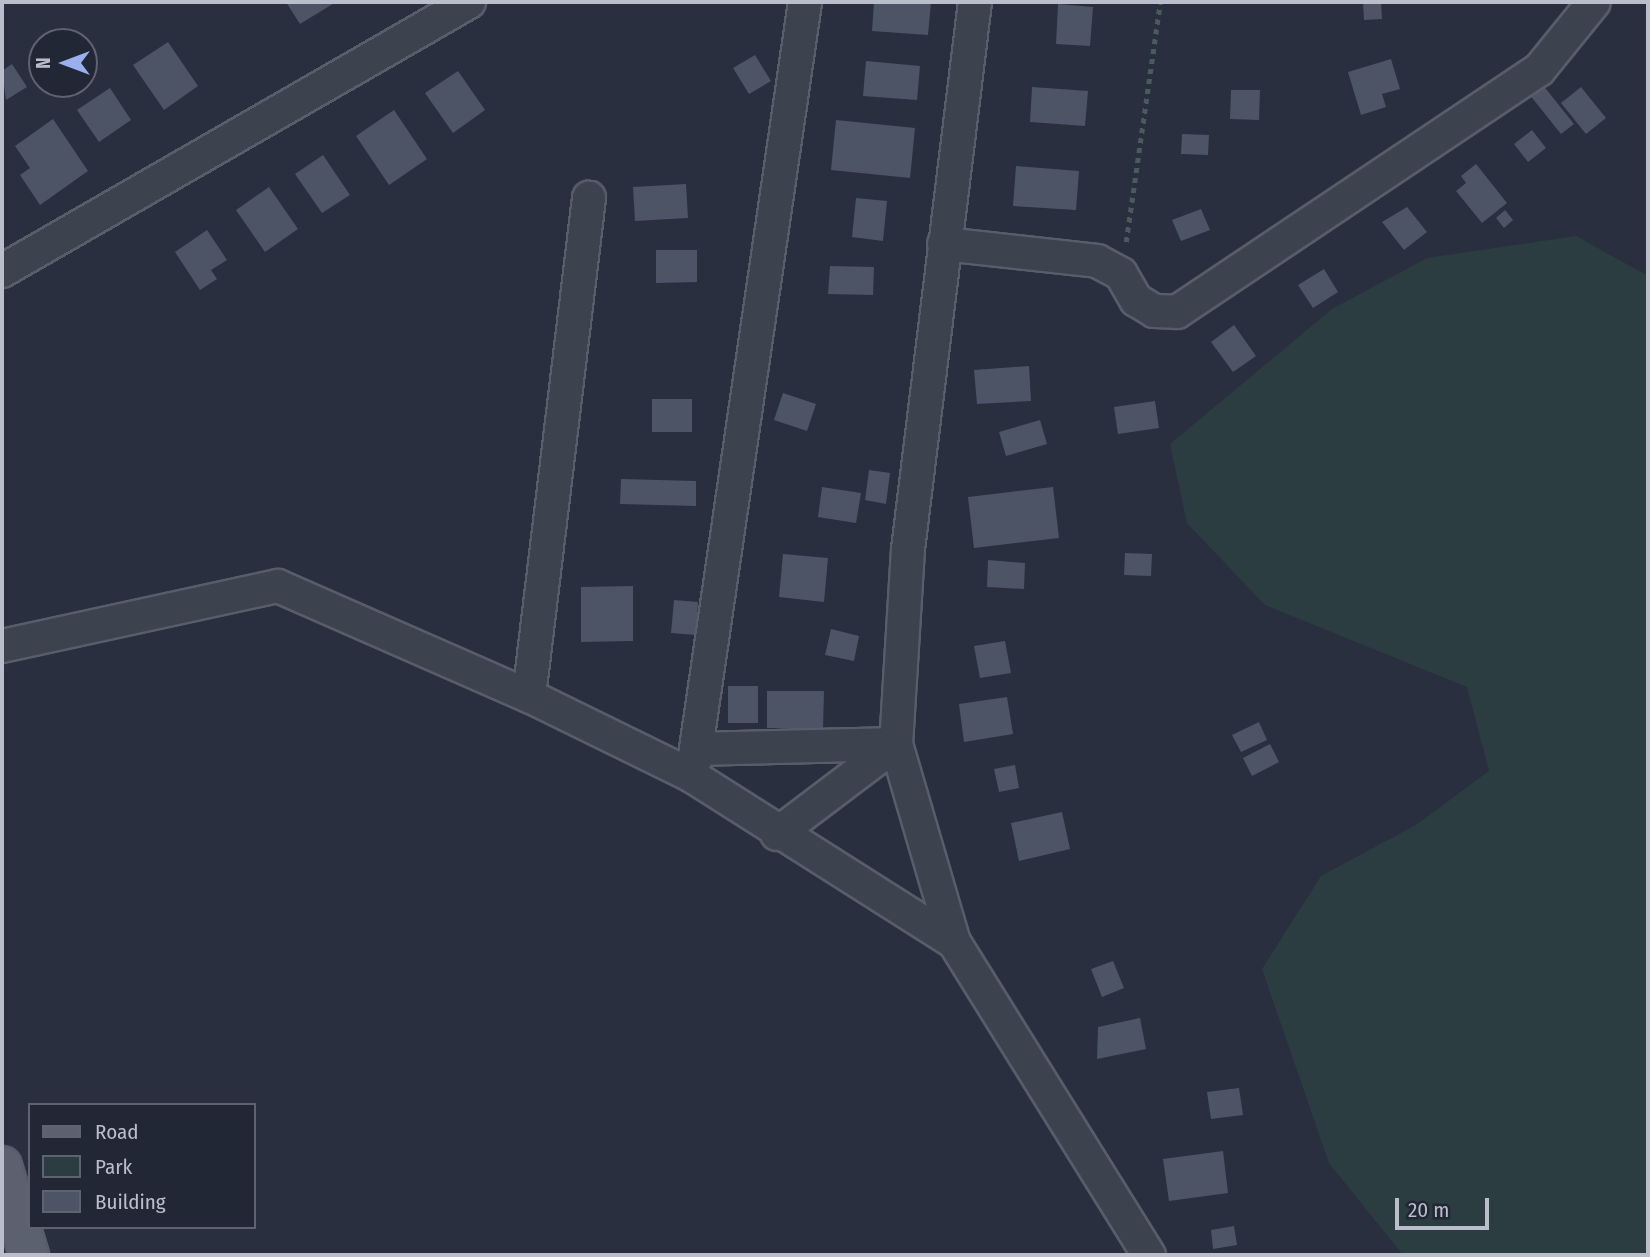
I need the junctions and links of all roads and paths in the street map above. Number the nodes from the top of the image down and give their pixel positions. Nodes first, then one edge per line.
1 (469, 2) edge
2 (805, 2) edge
3 (975, 2) edge
4 (1160, 2) edge
5 (1594, 2) edge
6 (589, 198) dead end
7 (944, 244) junction
8 (2, 271) edge
9 (1121, 274) junction
10 (2, 646) edge
11 (529, 695) junction
12 (896, 744) junction
13 (694, 762) junction
14 (777, 834) junction
15 (954, 942) junction
16 (2, 1166) edge
17 (29, 1255) edge
18 (1149, 1255) edge

1 - 8 street
2 - 13 street
3 - 7 street
4 - 9 path
5 - 9 street
6 - 11 street
7 - 9 street
7 - 12 street
10 - 11 street
11 - 13 street
12 - 13 street
12 - 14 street
12 - 15 street
13 - 14 street
14 - 15 street
15 - 18 street
16 - 17 main road

